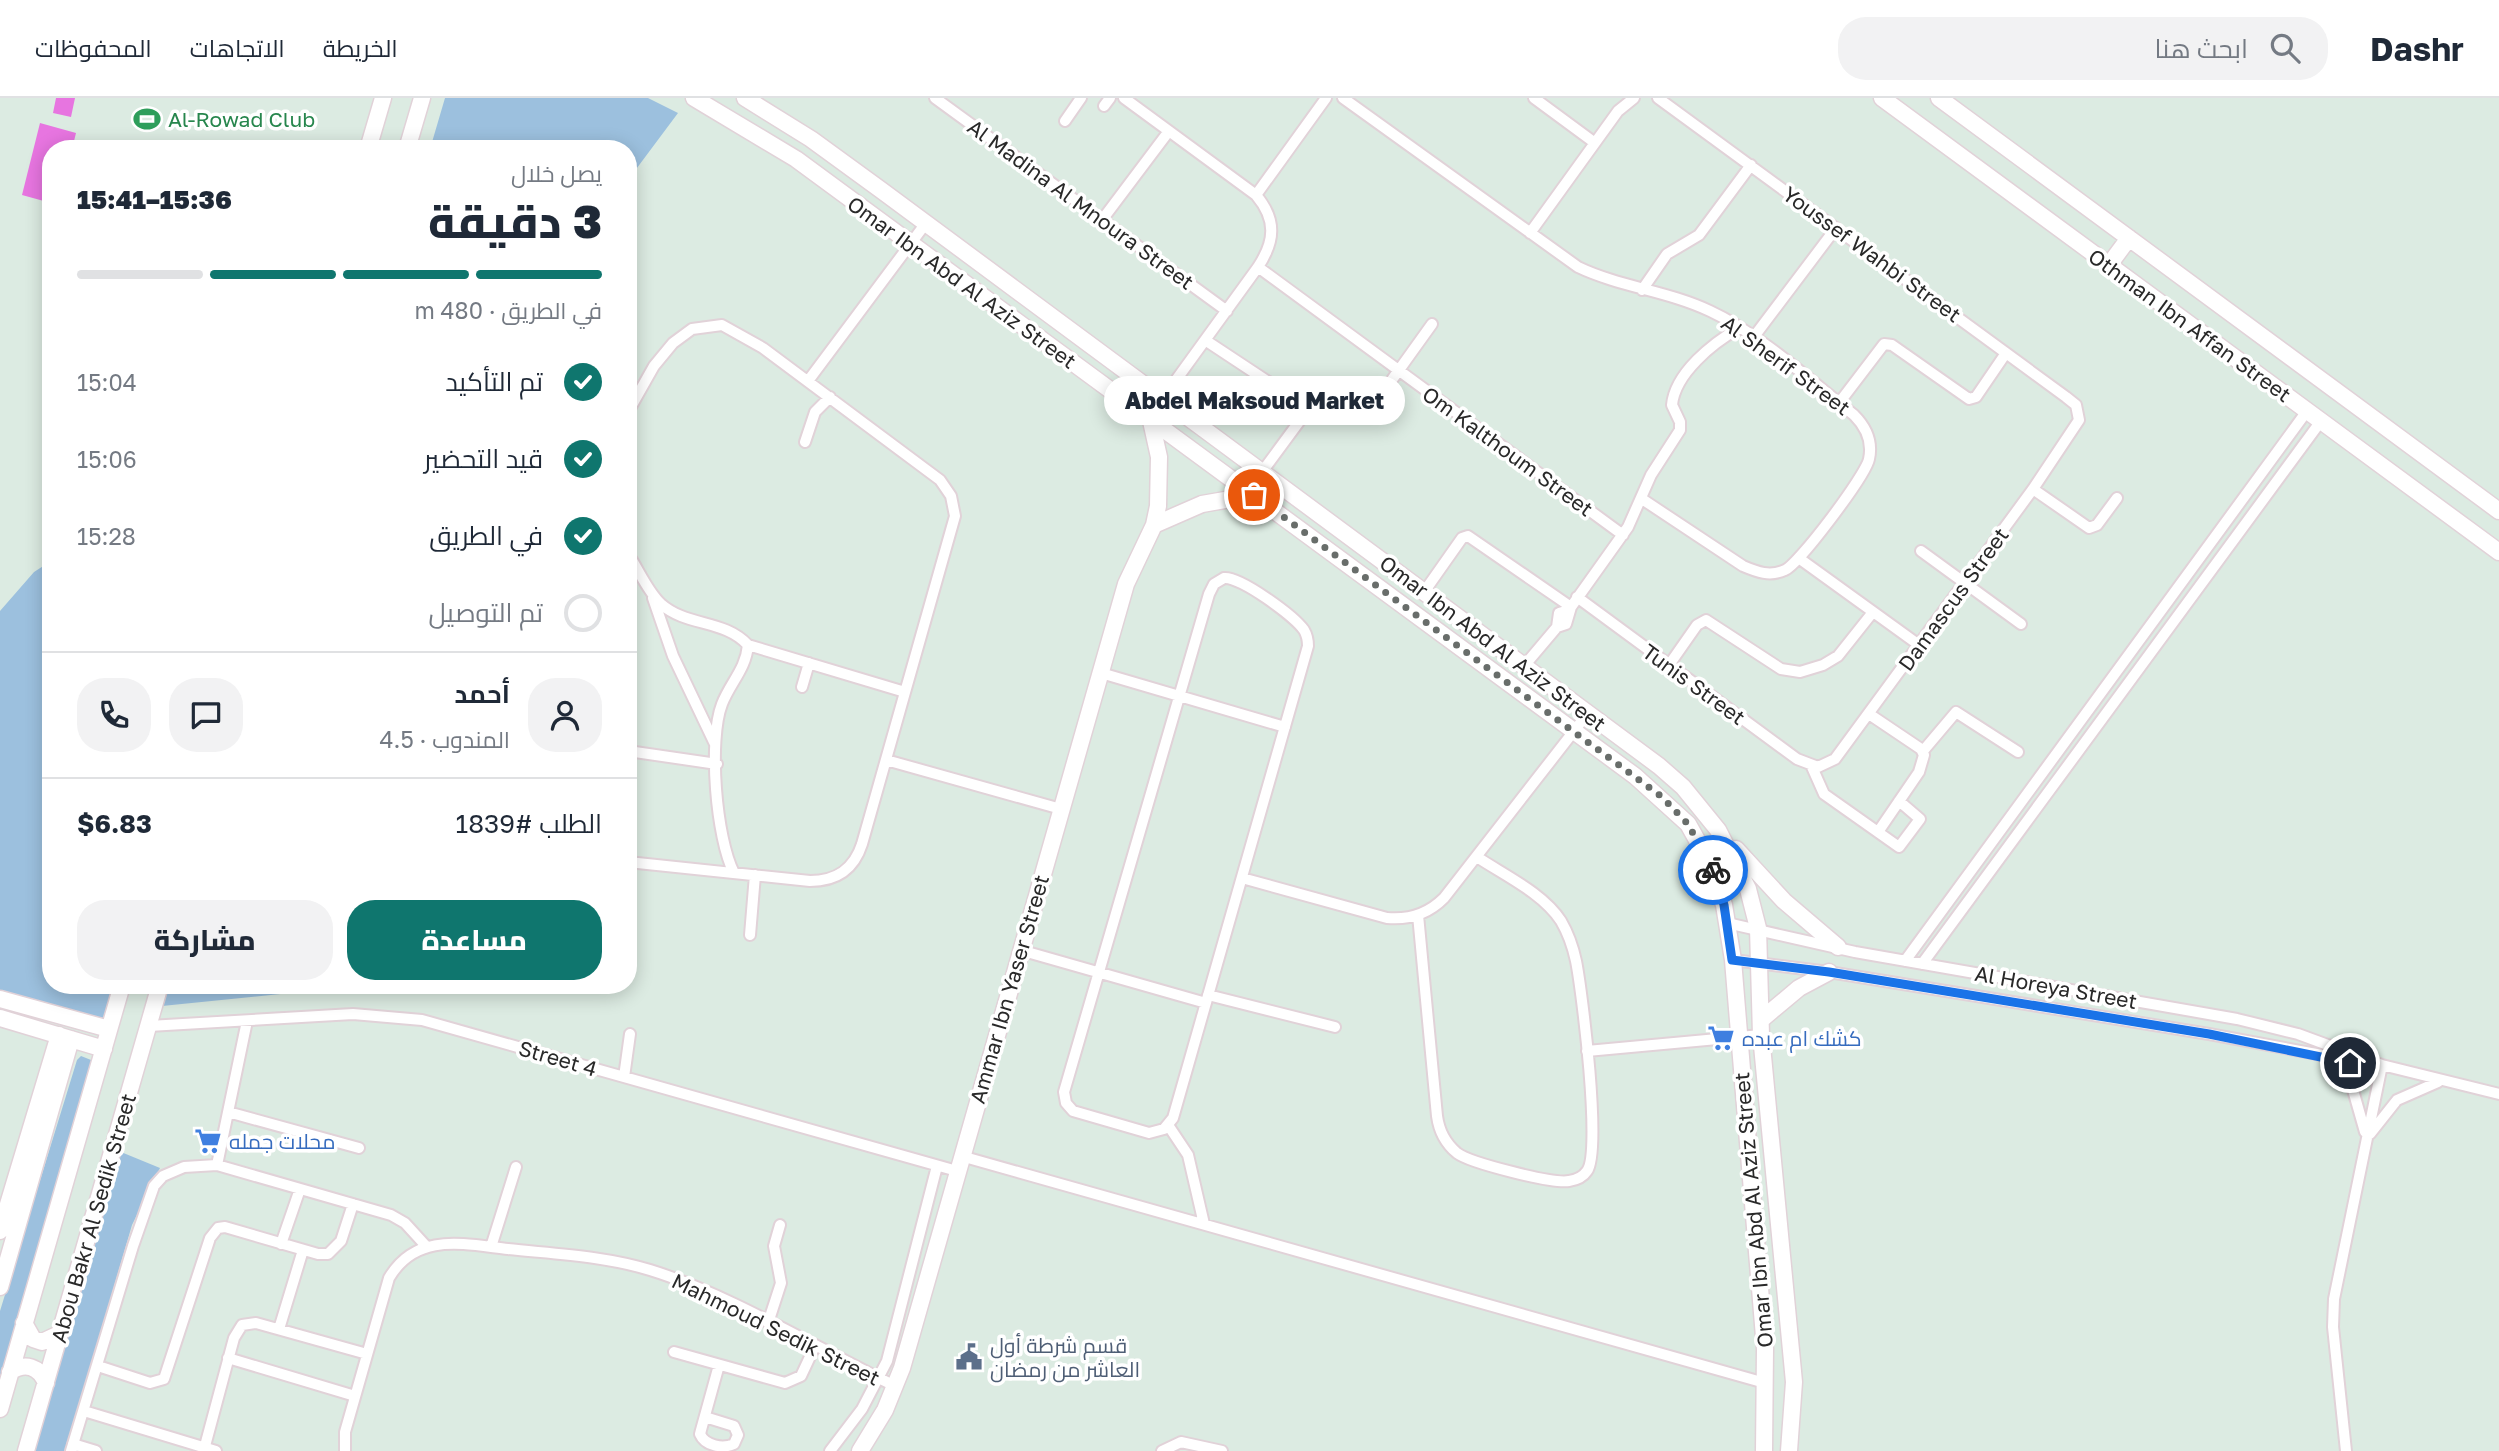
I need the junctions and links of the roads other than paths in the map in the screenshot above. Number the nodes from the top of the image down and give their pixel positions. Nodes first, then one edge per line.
1 (694, 98) edge
2 (745, 98) edge
3 (935, 98) edge
4 (1081, 98) edge
5 (1125, 98) edge
6 (1326, 98) edge
7 (1343, 98) edge
8 (1534, 98) edge
9 (1634, 98) edge
10 (1658, 98) edge
11 (1882, 98) edge
12 (1939, 98) edge
13 (384, 99) edge
14 (418, 102) edge
15 (952, 103) edge
16 (1065, 121) dead end
17 (1169, 131) junction
18 (371, 140) edge
19 (409, 140) edge
20 (1595, 143) junction
21 (1751, 165) junction
22 (1256, 195) junction
23 (1102, 220) junction
24 (926, 222) junction
25 (1836, 228) junction
26 (1530, 233) junction
27 (2129, 238) junction
28 (910, 243) junction
29 (2109, 265) junction
30 (1258, 267) junction
31 (1642, 290) junction
32 (1227, 311) junction
33 (1432, 324) dead end
34 (1739, 328) junction
35 (1753, 338) junction
36 (1205, 340) junction
37 (2006, 353) junction
38 (1398, 372) junction
39 (808, 381) junction
40 (1318, 396) junction
41 (637, 397) edge
42 (830, 397) junction
43 (1163, 398) junction
44 (1839, 403) junction
45 (2307, 411) junction
46 (2080, 416) joint
47 (1152, 421) junction
48 (2321, 421) junction
49 (805, 442) dead end
50 (1262, 471) junction
51 (2033, 489) junction
52 (1254, 495) junction
53 (2116, 498) dead end
54 (1642, 499) junction
55 (2235, 510) junction
56 (2499, 511) edge
57 (2249, 519) junction
58 (1154, 525) junction
59 (1623, 535) junction
60 (2211, 542) junction
61 (1921, 551) dead end
62 (2225, 552) junction
63 (2499, 552) edge
64 (1800, 559) junction
65 (637, 569) edge
66 (1965, 583) junction
67 (651, 592) junction
68 (1424, 592) junction
69 (1573, 605) junction
70 (1873, 612) junction
71 (2021, 624) dead end
72 (748, 645) junction
73 (1919, 645) junction
74 (808, 663) junction
75 (1669, 665) junction
76 (1524, 666) junction
77 (1101, 673) junction
78 (802, 687) dead end
79 (905, 692) junction
80 (1178, 696) junction
81 (1588, 713) junction
82 (1869, 714) junction
83 (1285, 727) junction
84 (1574, 731) junction
85 (717, 748) junction
86 (1923, 751) junction
87 (637, 752) edge
88 (2018, 752) dead end
89 (886, 760) junction
90 (717, 764) junction
91 (1812, 766) junction
92 (1899, 801) junction
93 (1061, 809) junction
94 (2013, 813) junction
95 (2026, 822) junction
96 (1718, 830) junction
97 (1878, 832) junction
98 (1990, 844) junction
99 (2003, 853) junction
100 (1477, 857) junction
101 (637, 863) edge
102 (734, 873) junction
103 (755, 875) junction
104 (1242, 878) junction
105 (1418, 915) junction
106 (1727, 923) junction
107 (1758, 928) junction
108 (750, 935) dead end
109 (1838, 947) junction
110 (1020, 950) junction
111 (1732, 960) junction
112 (1905, 961) junction
113 (1761, 964) junction
114 (1922, 964) junction
115 (1098, 972) junction
116 (1829, 972) junction
117 (119, 994) edge
118 (158, 994) edge
119 (0, 999) edge
120 (1207, 999) junction
121 (0, 1018) edge
122 (247, 1021) junction
123 (149, 1026) junction
124 (1335, 1027) dead end
125 (1762, 1027) junction
126 (109, 1029) junction
127 (630, 1034) dead end
128 (65, 1037) junction
129 (1738, 1037) junction
130 (104, 1049) junction
131 (1587, 1051) junction
132 (2324, 1057) junction
133 (2382, 1065) junction
134 (624, 1077) junction
135 (2439, 1081) junction
136 (2499, 1094) edge
137 (228, 1112) junction
138 (1168, 1125) junction
139 (2366, 1139) junction
140 (359, 1148) dead end
141 (959, 1164) junction
142 (217, 1165) junction
143 (937, 1166) junction
144 (516, 1167) dead end
145 (300, 1188) junction
146 (353, 1203) junction
147 (1204, 1224) junction
148 (780, 1225) dead end
149 (0, 1231) edge
150 (281, 1244) junction
151 (426, 1246) junction
152 (491, 1247) junction
153 (303, 1250) junction
154 (0, 1287) edge
155 (24, 1323) junction
156 (768, 1323) junction
157 (279, 1329) junction
158 (59, 1334) junction
159 (815, 1346) junction
160 (674, 1352) dead end
161 (367, 1354) junction
162 (228, 1358) junction
163 (719, 1365) junction
164 (98, 1366) junction
165 (10, 1372) junction
166 (879, 1378) junction
167 (46, 1383) junction
168 (1765, 1383) junction
169 (895, 1386) junction
170 (355, 1396) junction
171 (0, 1409) edge
172 (84, 1410) junction
173 (705, 1417) dead end
174 (205, 1447) junction
175 (72, 1448) edge
176 (26, 1451) edge
177 (96, 1451) edge
178 (216, 1451) edge
179 (345, 1451) edge
180 (830, 1451) edge
181 (860, 1451) edge
182 (1162, 1451) edge
183 (1223, 1451) edge
184 (1764, 1451) edge
185 (1789, 1451) edge
186 (2346, 1451) edge

1 - 28 street, Omar Ibn Abd Al Aziz Street
2 - 24 street, Omar Ibn Abd Al Aziz Street
3 - 15 street, Al Madina Al Mnoura Street
4 - 16 street
5 - 17 street
6 - 22 street
7 - 26 street, Al Sherif Street
8 - 20 street
9 - 20 street
10 - 21 street, Youssef Wahbi Street
11 - 29 street, Othman Ibn Affan Street
12 - 27 street, Othman Ibn Affan Street
13 - 18 street
14 - 19 street
15 - 23 street, Al Madina Al Mnoura Street
17 - 22 street
17 - 23 street
20 - 26 street
21 - 25 street, Youssef Wahbi Street
21 - 31 street
22 - 30 street
23 - 32 street, Al Madina Al Mnoura Street
24 - 28 street
24 - 43 street, Omar Ibn Abd Al Aziz Street
25 - 35 street
25 - 37 street, Youssef Wahbi Street
26 - 31 street, Al Sherif Street
27 - 29 street
27 - 56 street, Othman Ibn Affan Street
28 - 39 street
28 - 47 street, Omar Ibn Abd Al Aziz Street
29 - 45 street, Othman Ibn Affan Street
30 - 32 street
30 - 38 street, Om Kalthoum Street
31 - 34 street, Al Sherif Street
32 - 36 street
33 - 38 street
34 - 35 street, Al Sherif Street
34 - 54 street
35 - 44 street, Al Sherif Street
36 - 40 street
36 - 43 street
37 - 44 street
37 - 46 street, Youssef Wahbi Street
38 - 40 street
38 - 59 street, Om Kalthoum Street
39 - 41 street
39 - 42 street
40 - 50 street
42 - 49 street
42 - 79 street
43 - 50 street, Omar Ibn Abd Al Aziz Street
44 - 64 street, Al Sherif Street
45 - 48 street, Othman Ibn Affan Street
45 - 55 street
46 - 51 street, Damascus Street
47 - 52 street, Omar Ibn Abd Al Aziz Street
47 - 58 street, Ammar Ibn Yaser Street
48 - 57 street
48 - 63 street, Othman Ibn Affan Street
50 - 68 street, Omar Ibn Abd Al Aziz Street
51 - 53 street
51 - 66 street, Damascus Street
52 - 58 street
52 - 84 street, Omar Ibn Abd Al Aziz Street
54 - 59 street
54 - 64 street
55 - 57 street
55 - 60 street
57 - 62 street
58 - 77 street, Ammar Ibn Yaser Street
59 - 69 street
60 - 62 street
60 - 94 street
61 - 66 street
62 - 95 street
64 - 70 street
65 - 67 street
66 - 71 street
66 - 73 street, Damascus Street
67 - 72 street
67 - 85 street
68 - 69 street, Tunis Street
68 - 76 street, Omar Ibn Abd Al Aziz Street
69 - 75 street, Tunis Street
69 - 76 street
70 - 73 street
70 - 75 street
72 - 74 street
72 - 85 street
73 - 82 street, Damascus Street
74 - 78 street
74 - 79 street
75 - 91 street, Tunis Street
76 - 81 street, Omar Ibn Abd Al Aziz Street
77 - 80 street
77 - 93 street, Ammar Ibn Yaser Street
79 - 89 street
80 - 83 street
80 - 83 street
80 - 115 street
81 - 84 street
81 - 96 street, Omar Ibn Abd Al Aziz Street
82 - 86 street
82 - 91 street, Damascus Street
83 - 104 street
84 - 100 street
84 - 106 street, Omar Ibn Abd Al Aziz Street
85 - 90 street
86 - 88 street
86 - 92 street
87 - 90 street
89 - 93 street
89 - 103 street
90 - 102 street
91 - 97 street
92 - 97 street
92 - 97 street
93 - 110 street, Ammar Ibn Yaser Street
94 - 95 street
94 - 98 street
95 - 99 street
96 - 107 street, Omar Ibn Abd Al Aziz Street
96 - 109 street
98 - 99 street
98 - 112 street
99 - 114 street
100 - 105 street
100 - 131 street
101 - 102 street
102 - 103 street
103 - 108 street
104 - 105 street
104 - 120 street
105 - 131 street
106 - 107 street, Al Horeya Street
106 - 111 street, Omar Ibn Abd Al Aziz Street
107 - 109 street, Al Horeya Street
107 - 113 street, Omar Ibn Abd Al Aziz Street
109 - 112 street, Al Horeya Street
110 - 115 street
110 - 141 street, Ammar Ibn Yaser Street
111 - 113 street, Al Horeya Street
111 - 129 street, Omar Ibn Abd Al Aziz Street
112 - 114 street, Al Horeya Street
113 - 116 street, Al Horeya Street
113 - 125 street, Omar Ibn Abd Al Aziz Street
114 - 133 street, Al Horeya Street
115 - 120 street
115 - 138 street
116 - 125 street
116 - 132 street, Al Horeya Street
117 - 126 street, Abou Bakr Al Sedik Street
118 - 123 street, Abou Bakr Al Sedik Street
119 - 126 street
120 - 124 street
120 - 138 street
121 - 128 street
122 - 123 street, Street 4
122 - 134 street, Street 4
122 - 137 street
123 - 158 street, Abou Bakr Al Sedik Street
125 - 129 street
125 - 185 street, Omar Ibn Abd Al Aziz Street
126 - 130 street, Abou Bakr Al Sedik Street
127 - 134 street
128 - 130 street
128 - 149 street
128 - 154 street
129 - 131 street
129 - 168 street, Omar Ibn Abd Al Aziz Street
130 - 155 street, Abou Bakr Al Sedik Street
132 - 133 street, Al Horeya Street
132 - 139 street
133 - 135 street, Al Horeya Street
133 - 139 street
134 - 143 street, Street 4
135 - 136 street, Al Horeya Street
135 - 139 street
137 - 140 street
137 - 142 street
138 - 147 street
139 - 186 street
141 - 143 street, Street 4
141 - 147 street, Street 4
141 - 169 street, Ammar Ibn Yaser Street
142 - 145 street
142 - 164 street
143 - 166 street
144 - 152 street
145 - 146 street
145 - 150 street
146 - 151 street
146 - 153 street
147 - 168 street, Street 4
148 - 156 street
150 - 153 street
150 - 164 street
151 - 152 street, Mahmoud Sedik Street
151 - 161 street
152 - 156 street, Mahmoud Sedik Street
153 - 157 street
155 - 158 street
155 - 165 street, Abou Bakr Al Sedik Street
156 - 159 street, Mahmoud Sedik Street
157 - 161 street
157 - 162 street
158 - 167 street, Abou Bakr Al Sedik Street
159 - 163 street
159 - 166 street, Mahmoud Sedik Street
160 - 163 street
161 - 170 street
162 - 170 street
162 - 174 street
163 - 173 street
164 - 172 street
165 - 167 street
165 - 171 street, Abou Bakr Al Sedik Street
166 - 169 street, Mahmoud Sedik Street
166 - 180 street
167 - 176 street, Abou Bakr Al Sedik Street
168 - 184 street, Omar Ibn Abd Al Aziz Street
169 - 181 street, Ammar Ibn Yaser Street
170 - 179 street
172 - 174 street
172 - 175 street
174 - 178 street
175 - 177 street
182 - 183 street

